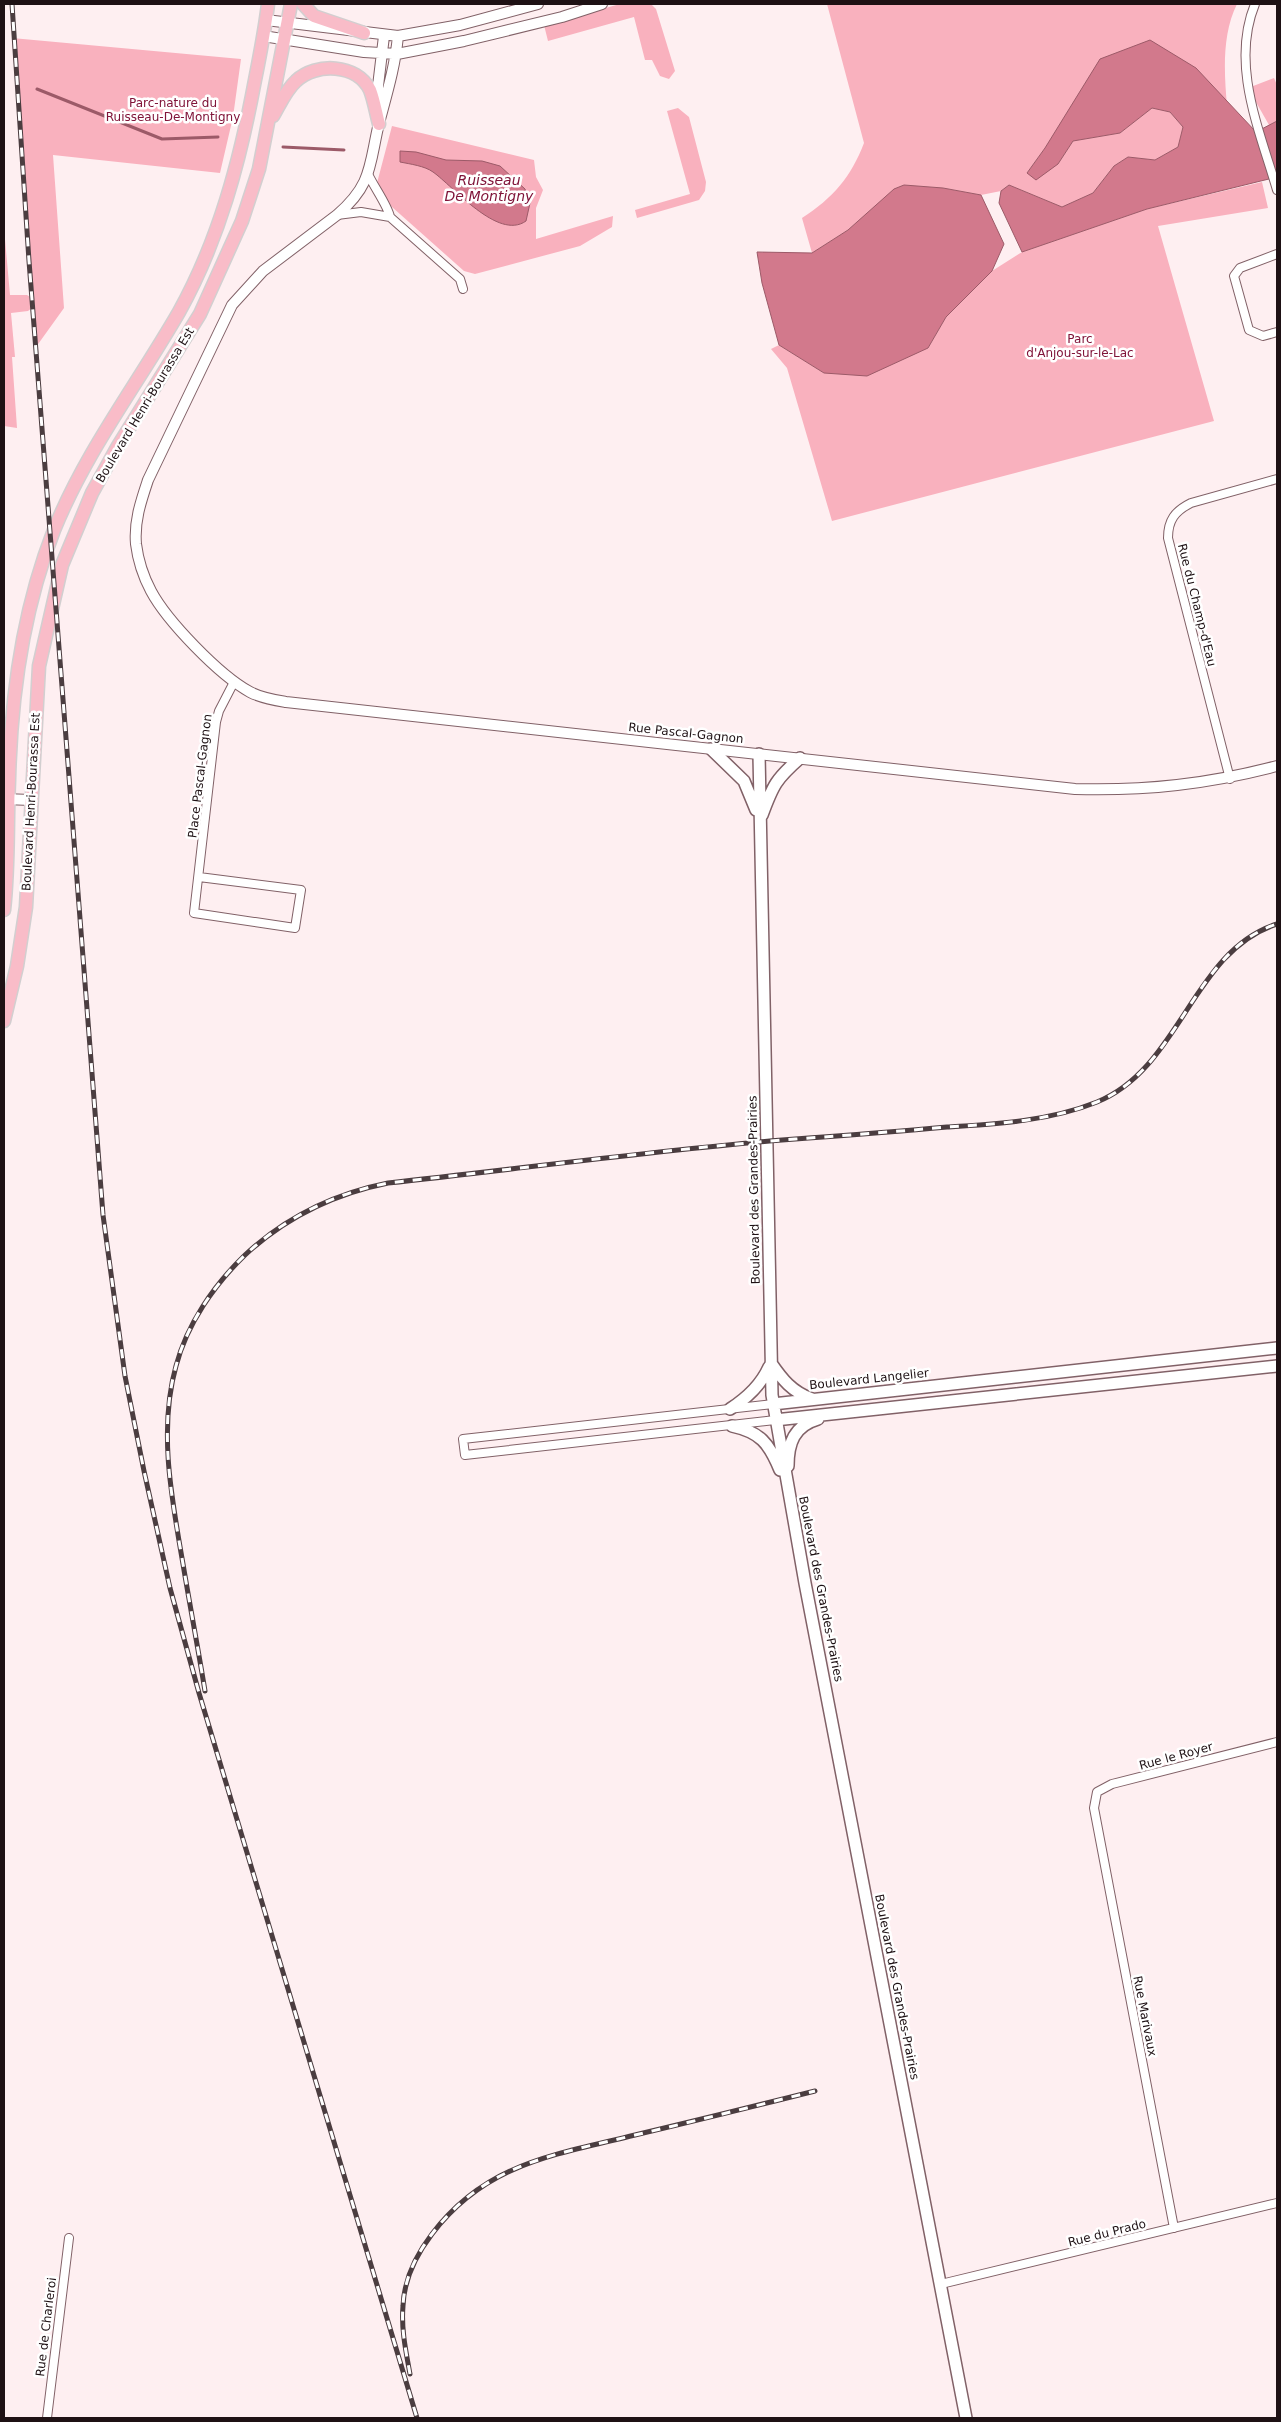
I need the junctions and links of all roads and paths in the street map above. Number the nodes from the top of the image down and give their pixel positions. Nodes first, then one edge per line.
1 (268, 4) edge
2 (291, 4) edge
3 (302, 4) edge
4 (538, 4) edge
5 (602, 4) edge
6 (1255, 4) edge
7 (266, 20) junction
8 (287, 23) junction
9 (364, 33) junction
10 (263, 36) junction
11 (384, 36) junction
12 (398, 36) junction
13 (285, 39) junction
14 (382, 53) junction
15 (397, 54) junction
16 (269, 122) junction
17 (379, 124) junction
18 (368, 174) junction
19 (1277, 190) edge
20 (337, 215) junction
21 (390, 217) junction
22 (1277, 254) edge
23 (462, 289) dead end
24 (1277, 332) edge
25 (1277, 479) edge
26 (144, 575) joint
27 (234, 682) junction
28 (14, 704) junction
29 (4, 726) edge
30 (711, 749) junction
31 (758, 754) junction
32 (800, 758) junction
33 (1277, 766) edge
34 (1230, 779) junction
35 (6, 799) edge
36 (32, 800) junction
37 (760, 821) junction
38 (200, 877) junction
39 (4, 910) edge
40 (4, 1021) edge
41 (1277, 1348) edge
42 (771, 1363) junction
43 (1277, 1366) edge
44 (814, 1399) junction
45 (773, 1404) junction
46 (730, 1409) junction
47 (837, 1413) junction
48 (775, 1420) junction
49 (732, 1426) junction
50 (787, 1485) junction
51 (1277, 1742) edge
52 (1094, 1808) joint
53 (1277, 2203) edge
54 (1174, 2228) junction
55 (69, 2238) dead end
56 (941, 2284) junction
57 (47, 2418) edge
58 (966, 2418) edge

1 - 7 main road, Boulevard Henri-Bourassa Est
2 - 8 main road, Boulevard Henri-Bourassa Est
3 - 9 main road
4 - 12 street
5 - 15 street
6 - 19 street
7 - 8 street
7 - 10 main road, Boulevard Henri-Bourassa Est
8 - 9 street
8 - 13 main road, Boulevard Henri-Bourassa Est
9 - 11 street
10 - 13 street
10 - 28 main road, Boulevard Henri-Bourassa Est
11 - 12 street
11 - 14 street, Boulevard Henri-Bourassa Est
12 - 15 street, Boulevard Henri-Bourassa Est
13 - 14 street
13 - 16 main road, Boulevard Henri-Bourassa Est
14 - 15 street
14 - 17 street, Boulevard Henri-Bourassa Est
15 - 17 street, Boulevard Henri-Bourassa Est
16 - 17 main road
16 - 36 main road, Boulevard Henri-Bourassa Est
17 - 18 street, Boulevard Henri-Bourassa Est
18 - 20 street, Boulevard Henri-Bourassa Est
18 - 21 street
20 - 21 street
20 - 26 street, Boulevard Henri-Bourassa Est
21 - 23 street
22 - 24 street
25 - 34 street, Rue du Champ-d'Eau
26 - 27 street, Rue Pascal-Gagnon
27 - 30 street, Rue Pascal-Gagnon
27 - 38 street, Place Pascal-Gagnon
28 - 29 main road
28 - 35 main road, Boulevard Henri-Bourassa Est
30 - 31 street, Rue Pascal-Gagnon
30 - 37 main road
31 - 32 street, Rue Pascal-Gagnon
31 - 37 main road, Boulevard des Grandes-Prairies
32 - 34 street, Rue Pascal-Gagnon
32 - 37 main road
33 - 34 street, Rue Pascal-Gagnon
35 - 36 street
35 - 39 main road, Boulevard Henri-Bourassa Est
36 - 40 main road, Boulevard Henri-Bourassa Est
37 - 42 main road, Boulevard des Grandes-Prairies
38 - 38 street, Place Pascal-Gagnon
41 - 44 main road, Boulevard Langelier
42 - 44 main road
42 - 45 main road, Boulevard des Grandes-Prairies
42 - 46 main road
43 - 47 main road
44 - 45 main road, Boulevard Langelier
45 - 46 street, Boulevard Langelier
45 - 48 main road, Boulevard des Grandes-Prairies
46 - 49 street, Boulevard Langelier
47 - 48 main road
47 - 50 main road
48 - 49 street
48 - 50 main road, Boulevard des Grandes-Prairies
49 - 50 main road
50 - 56 main road, Boulevard des Grandes-Prairies
51 - 52 street, Rue le Royer
52 - 54 street, Rue Marivaux
53 - 54 street, Rue du Prado
54 - 56 street, Rue du Prado
55 - 57 street, Rue de Charleroi
56 - 58 main road, Boulevard des Grandes-Prairies

